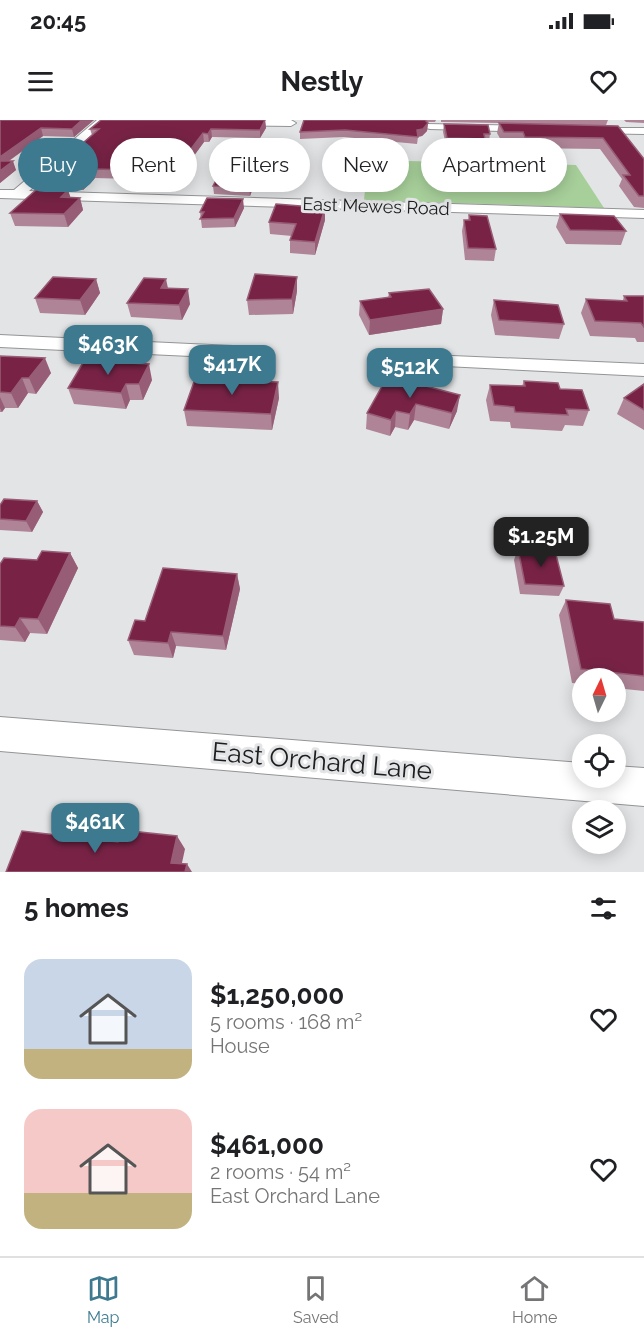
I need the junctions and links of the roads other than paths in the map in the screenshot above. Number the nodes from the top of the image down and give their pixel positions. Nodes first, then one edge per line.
1 (103, 120) edge
2 (213, 121) edge
3 (291, 123) dead end
4 (430, 126) edge
5 (544, 129) edge
6 (577, 130) edge
7 (643, 137) edge
8 (0, 194) edge
9 (17, 195) junction
10 (644, 214) edge
11 (0, 341) edge
12 (254, 353) dead end
13 (452, 362) dead end
14 (644, 370) edge
15 (0, 734) edge
16 (644, 787) edge

1 - 9 street
2 - 3 street
4 - 5 street
6 - 7 street
8 - 9 street, East Mewes Road
9 - 10 street, East Mewes Road
11 - 12 street
13 - 14 street
15 - 16 street, East Orchard Lane

